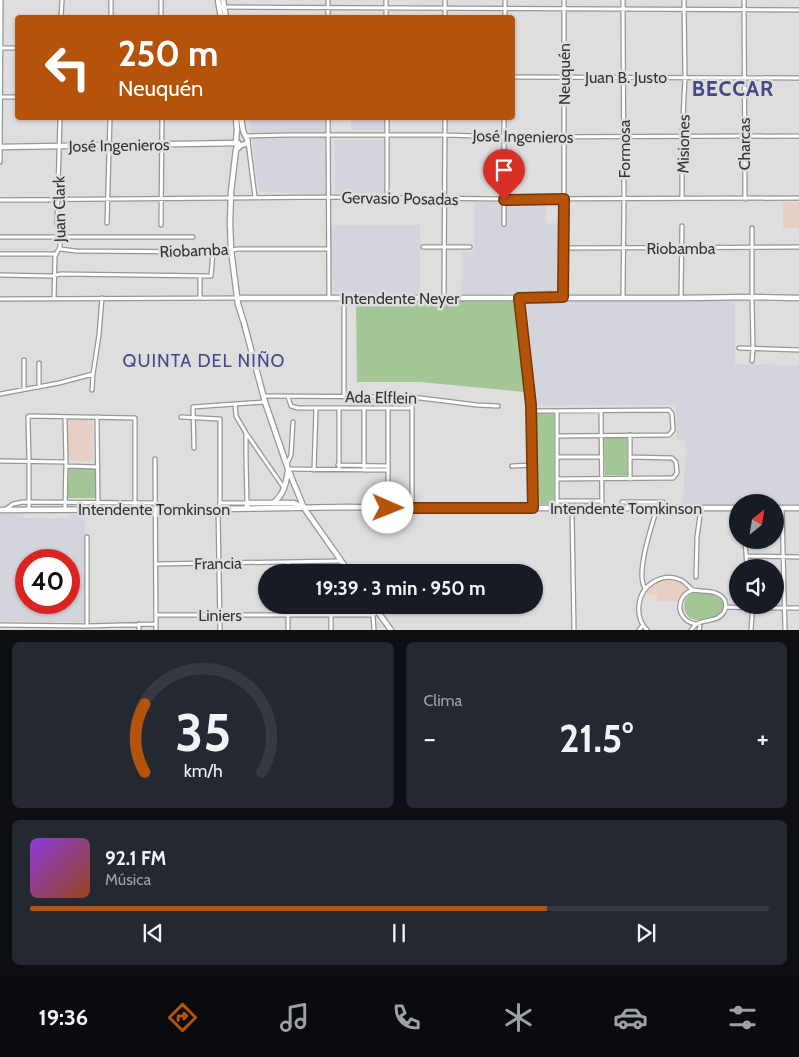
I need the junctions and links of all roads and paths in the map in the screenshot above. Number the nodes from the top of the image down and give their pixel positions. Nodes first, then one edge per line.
1 (1, 0) edge
2 (62, 0) edge
3 (111, 0) edge
4 (160, 0) edge
5 (218, 0) edge
6 (223, 0) edge
7 (328, 0) edge
8 (386, 0) edge
9 (445, 0) edge
10 (505, 0) edge
11 (564, 0) edge
12 (623, 0) edge
13 (684, 0) edge
14 (744, 0) edge
15 (222, 7) junction
16 (328, 8) junction
17 (386, 9) junction
18 (445, 9) junction
19 (505, 9) junction
20 (564, 9) junction
21 (623, 9) junction
22 (684, 10) junction
23 (744, 10) junction
24 (799, 10) edge
25 (62, 15) edge
26 (111, 15) edge
27 (161, 15) edge
28 (221, 15) edge
29 (225, 15) edge
30 (328, 15) edge
31 (386, 15) edge
32 (445, 15) edge
33 (505, 15) edge
34 (0, 48) edge
35 (15, 48) edge
36 (515, 77) edge
37 (564, 78) junction
38 (623, 78) junction
39 (685, 78) junction
40 (744, 78) junction
41 (799, 78) edge
42 (0, 97) edge
43 (15, 97) edge
44 (60, 120) edge
45 (110, 120) edge
46 (162, 120) edge
47 (236, 120) edge
48 (242, 120) edge
49 (328, 120) edge
50 (387, 120) edge
51 (445, 120) edge
52 (504, 120) edge
53 (328, 135) junction
54 (387, 135) junction
55 (445, 135) junction
56 (238, 136) junction
57 (624, 136) junction
58 (744, 136) junction
59 (799, 136) edge
60 (246, 137) junction
61 (504, 137) junction
62 (564, 137) junction
63 (682, 137) junction
64 (239, 144) junction
65 (162, 145) junction
66 (59, 146) junction
67 (109, 146) junction
68 (0, 147) edge
69 (0, 162) edge
70 (328, 197) junction
71 (160, 198) junction
72 (230, 198) junction
73 (255, 198) junction
74 (387, 198) junction
75 (444, 198) junction
76 (682, 198) junction
77 (799, 198) edge
78 (58, 199) junction
79 (107, 199) junction
80 (564, 199) junction
81 (624, 199) junction
82 (745, 199) junction
83 (0, 200) edge
84 (504, 200) junction
85 (107, 223) dead end
86 (504, 224) dead end
87 (160, 225) dead end
88 (682, 226) dead end
89 (752, 228) dead end
90 (60, 236) junction
91 (0, 237) edge
92 (194, 237) dead end
93 (423, 247) dead end
94 (444, 247) junction
95 (470, 247) dead end
96 (799, 247) edge
97 (564, 248) junction
98 (623, 248) junction
99 (682, 248) junction
100 (752, 248) junction
101 (60, 249) junction
102 (328, 249) junction
103 (231, 250) junction
104 (213, 252) junction
105 (0, 254) edge
106 (56, 254) junction
107 (0, 275) edge
108 (55, 275) junction
109 (200, 276) junction
110 (752, 296) junction
111 (200, 297) junction
112 (563, 297) junction
113 (102, 298) junction
114 (237, 298) junction
115 (444, 298) junction
116 (519, 298) junction
117 (622, 298) junction
118 (681, 298) junction
119 (799, 298) edge
120 (0, 299) edge
121 (54, 299) junction
122 (329, 299) junction
123 (344, 299) junction
124 (740, 348) dead end
125 (754, 349) junction
126 (799, 350) edge
127 (24, 360) dead end
128 (752, 361) dead end
129 (39, 363) dead end
130 (93, 374) junction
131 (39, 387) junction
132 (24, 389) junction
133 (92, 390) dead end
134 (0, 394) edge
135 (288, 396) junction
136 (344, 397) junction
137 (412, 397) junction
138 (264, 399) junction
139 (235, 404) junction
140 (498, 406) dead end
141 (316, 408) junction
142 (340, 408) junction
143 (364, 408) junction
144 (388, 408) junction
145 (412, 408) junction
146 (601, 410) junction
147 (531, 411) junction
148 (556, 411) junction
149 (65, 417) junction
150 (97, 417) junction
151 (181, 417) dead end
152 (194, 418) junction
153 (293, 422) dead end
154 (246, 433) junction
155 (602, 435) junction
156 (630, 435) junction
157 (557, 436) junction
158 (194, 448) dead end
159 (602, 456) junction
160 (557, 457) junction
161 (630, 457) junction
162 (155, 459) dead end
163 (0, 461) edge
164 (29, 461) junction
165 (66, 464) junction
166 (533, 465) junction
167 (512, 466) dead end
168 (98, 467) junction
169 (288, 467) junction
170 (338, 467) junction
171 (364, 467) junction
172 (388, 468) junction
173 (314, 470) junction
174 (602, 478) junction
175 (557, 479) junction
176 (630, 479) junction
177 (284, 488) junction
178 (557, 501) junction
179 (602, 501) junction
180 (29, 502) junction
181 (64, 502) junction
182 (98, 502) junction
183 (135, 502) junction
184 (622, 502) dead end
185 (155, 503) junction
186 (220, 503) junction
187 (273, 503) junction
188 (247, 506) junction
189 (304, 508) junction
190 (388, 508) junction
191 (412, 508) junction
192 (533, 508) junction
193 (657, 508) junction
194 (664, 508) junction
195 (701, 508) junction
196 (729, 508) edge
197 (784, 508) edge
198 (799, 508) edge
199 (28, 509) junction
200 (65, 509) junction
201 (98, 509) junction
202 (135, 509) junction
203 (155, 509) junction
204 (218, 509) junction
205 (557, 509) junction
206 (572, 509) junction
207 (602, 509) junction
208 (2, 510) edge
209 (87, 537) dead end
210 (746, 549) edge
211 (783, 549) edge
212 (746, 556) junction
213 (783, 557) junction
214 (799, 557) edge
215 (746, 559) edge
216 (340, 561) junction
217 (219, 563) junction
218 (288, 563) joint
219 (156, 564) junction
220 (342, 564) edge
221 (696, 576) dead end
222 (645, 588) junction
223 (693, 590) junction
224 (726, 607) joint
225 (784, 608) edge
226 (799, 608) edge
227 (331, 614) joint
228 (376, 614) joint
229 (752, 614) edge
230 (784, 614) edge
231 (156, 615) junction
232 (220, 615) junction
233 (288, 615) junction
234 (138, 624) junction
235 (156, 624) junction
236 (0, 625) edge
237 (643, 625) junction
238 (87, 626) junction
239 (13, 627) edge
240 (698, 627) edge
241 (82, 628) edge
242 (139, 630) edge
243 (156, 630) edge
244 (220, 630) edge
245 (288, 630) edge
246 (331, 630) edge
247 (374, 630) edge
248 (391, 630) edge
249 (574, 630) edge
250 (639, 630) edge
251 (647, 630) edge
252 (691, 630) edge
253 (751, 630) edge
254 (784, 630) edge

1 - 34 street
2 - 25 street
3 - 26 street
4 - 27 street
5 - 15 street
6 - 15 street
7 - 16 street
8 - 17 street
9 - 18 street
10 - 19 street
11 - 20 street, Neuquén
12 - 21 street, Formosa
13 - 22 street, Misiones
14 - 23 street, Charcas
15 - 16 street
15 - 28 street
15 - 29 street
16 - 17 street
16 - 30 street
17 - 18 street
17 - 31 street
18 - 19 street
18 - 32 street
19 - 20 street
19 - 33 street
20 - 21 street
20 - 37 street, Neuquén
21 - 22 street
21 - 38 street, Formosa
22 - 23 street
22 - 39 street, Misiones
23 - 24 street
23 - 40 street, Charcas
34 - 35 street
34 - 42 street
36 - 37 street, Juan B. Justo
37 - 38 street, Juan B. Justo
37 - 62 street, Neuquén
38 - 39 street, Juan B. Justo
38 - 57 street, Formosa
39 - 40 street, Juan B. Justo
39 - 63 street, Misiones
40 - 41 street, Juan B. Justo
40 - 58 street, Charcas
42 - 43 street
42 - 68 street
44 - 66 street, Juan Clark
45 - 67 street
46 - 65 street
47 - 56 street
48 - 60 street
49 - 53 street
50 - 54 street
51 - 55 street
52 - 61 street
53 - 54 street, José Ingenieros
53 - 60 street, José Ingenieros
53 - 70 street
54 - 55 street, José Ingenieros
54 - 74 street
55 - 61 street, José Ingenieros
55 - 75 street
56 - 60 street
56 - 64 street
57 - 62 street, José Ingenieros
57 - 63 street, José Ingenieros
57 - 81 street, Formosa
58 - 59 street, José Ingenieros
58 - 63 street, José Ingenieros
58 - 82 street, Charcas
60 - 64 street
60 - 73 street
61 - 62 street, José Ingenieros
61 - 84 street
62 - 80 street, Neuquén
63 - 76 street, Misiones
64 - 65 street, José Ingenieros
64 - 72 street
65 - 67 street, José Ingenieros
65 - 71 street
66 - 67 street, José Ingenieros
66 - 68 street, José Ingenieros
66 - 78 street, Juan Clark
67 - 79 street
68 - 69 street
70 - 73 street, Gervasio Posadas
70 - 74 street, Gervasio Posadas
70 - 102 street
71 - 72 street, Gervasio Posadas
71 - 79 street, Gervasio Posadas
71 - 87 street
72 - 73 street, Gervasio Posadas
72 - 103 street
74 - 75 street, Gervasio Posadas
75 - 84 street, Gervasio Posadas
75 - 94 street
76 - 81 street, Gervasio Posadas
76 - 82 street, Gervasio Posadas
77 - 82 street, Gervasio Posadas
78 - 79 street, Gervasio Posadas
78 - 83 street, Gervasio Posadas
78 - 90 street, Juan Clark
79 - 85 street
80 - 81 street, Gervasio Posadas
80 - 84 street, Gervasio Posadas
80 - 97 street, Neuquén
81 - 98 street, Formosa
84 - 86 street
88 - 99 street
89 - 100 street
90 - 91 street
90 - 92 street
90 - 101 street, Juan Clark
93 - 94 street
94 - 95 street
94 - 115 street
96 - 100 street, Riobamba
97 - 98 street, Riobamba
97 - 112 street, Neuquén
98 - 99 street, Riobamba
98 - 117 street, Formosa
99 - 100 street, Riobamba
99 - 118 street
100 - 110 street
101 - 104 street, Riobamba
101 - 106 street, Juan Clark
102 - 103 street, Riobamba
102 - 122 street
103 - 104 street, Riobamba
103 - 114 street
104 - 109 street
105 - 106 street
106 - 108 street, Juan Clark
107 - 108 street
108 - 109 street
108 - 121 street, Juan Clark
109 - 111 street
110 - 118 street, Intendente Neyer
110 - 119 street, Intendente Neyer
110 - 125 street
111 - 113 street, Intendente Neyer
111 - 114 street, Intendente Neyer
112 - 116 street, Intendente Neyer
112 - 117 street, Intendente Neyer
113 - 121 street, Intendente Neyer
113 - 130 street
114 - 122 street, Intendente Neyer
114 - 138 street
115 - 116 street, Intendente Neyer
115 - 123 street, Intendente Neyer
116 - 147 street
117 - 118 street, Intendente Neyer
120 - 121 street, Intendente Neyer
122 - 123 street, Intendente Neyer
123 - 136 street
124 - 125 street
125 - 126 street
125 - 128 street
127 - 132 street
129 - 131 street
130 - 131 street
130 - 133 street
131 - 132 street
132 - 134 street
135 - 136 street, Ada Elflein
135 - 138 street, Ada Elflein
135 - 141 street
136 - 137 street, Ada Elflein
137 - 140 street, Ada Elflein
137 - 145 street
138 - 139 street, Ada Elflein
138 - 169 street
139 - 152 street, Ada Elflein
139 - 154 street
141 - 142 street
141 - 173 street
142 - 143 street
142 - 170 street
143 - 144 street
143 - 171 street
144 - 145 street
144 - 172 street
145 - 191 street
146 - 148 street
146 - 155 street
146 - 156 street
147 - 148 street
147 - 166 street
148 - 157 street
149 - 150 street
149 - 164 street
149 - 165 street
150 - 168 street
150 - 183 street
151 - 152 street
152 - 158 street
152 - 186 street
153 - 169 street
154 - 177 street
154 - 188 street
155 - 156 street
155 - 157 street
155 - 159 street
156 - 161 street
157 - 160 street
159 - 160 street
159 - 174 street
160 - 175 street
161 - 176 street
161 - 176 street
162 - 185 street
163 - 164 street
164 - 165 street
164 - 180 street
165 - 168 street
165 - 181 street
166 - 167 street
166 - 192 street
168 - 182 street
169 - 173 street
169 - 177 street
169 - 189 street
170 - 171 street
170 - 173 street
171 - 172 street
172 - 190 street
174 - 175 street
174 - 176 street
174 - 179 street
175 - 178 street
177 - 187 street
178 - 179 street
178 - 205 street
179 - 207 street
180 - 181 street, Intendente Tomkinson
180 - 199 street
180 - 208 street, Intendente Tomkinson
181 - 182 street, Intendente Tomkinson
181 - 200 street
182 - 183 street, Intendente Tomkinson
182 - 201 street
183 - 185 street, Intendente Tomkinson
183 - 202 street
184 - 194 street
185 - 203 street
186 - 188 street, Intendente Tomkinson
186 - 204 street
187 - 188 street, Intendente Tomkinson
187 - 189 street, Intendente Tomkinson
188 - 189 street, Intendente Tomkinson
188 - 204 street, Intendente Tomkinson
189 - 190 street, Intendente Tomkinson
189 - 216 street
190 - 191 street, Intendente Tomkinson
191 - 192 street, Intendente Tomkinson
192 - 205 street, Intendente Tomkinson
193 - 194 street, Intendente Tomkinson
193 - 207 street, Intendente Tomkinson
193 - 222 street
194 - 195 street, Intendente Tomkinson
195 - 196 street, Intendente Tomkinson
195 - 221 street
197 - 198 street
199 - 200 street, Intendente Tomkinson
199 - 208 street, Intendente Tomkinson
200 - 201 street, Intendente Tomkinson
201 - 202 street, Intendente Tomkinson
202 - 203 street, Intendente Tomkinson
203 - 204 street, Intendente Tomkinson
203 - 219 street
204 - 217 street
205 - 206 street, Intendente Tomkinson
206 - 207 street, Intendente Tomkinson
206 - 249 street
209 - 238 street
210 - 212 street
211 - 213 street
212 - 213 street
212 - 215 street
213 - 214 street
216 - 218 street, Francia
216 - 220 street
217 - 218 street, Francia
217 - 219 street, Francia
217 - 232 street
219 - 231 street
222 - 223 street
222 - 237 street
223 - 224 street
223 - 240 street
224 - 240 street
225 - 226 street
227 - 233 street, Liniers
227 - 246 street
228 - 247 street
228 - 248 street
229 - 253 street
230 - 254 street
231 - 232 street, Liniers
231 - 235 street
232 - 233 street, Liniers
232 - 244 street
233 - 245 street
234 - 235 street
234 - 238 street
234 - 242 street
235 - 243 street
236 - 239 street
237 - 250 street
237 - 251 street
238 - 241 street
239 - 241 street
240 - 252 street

